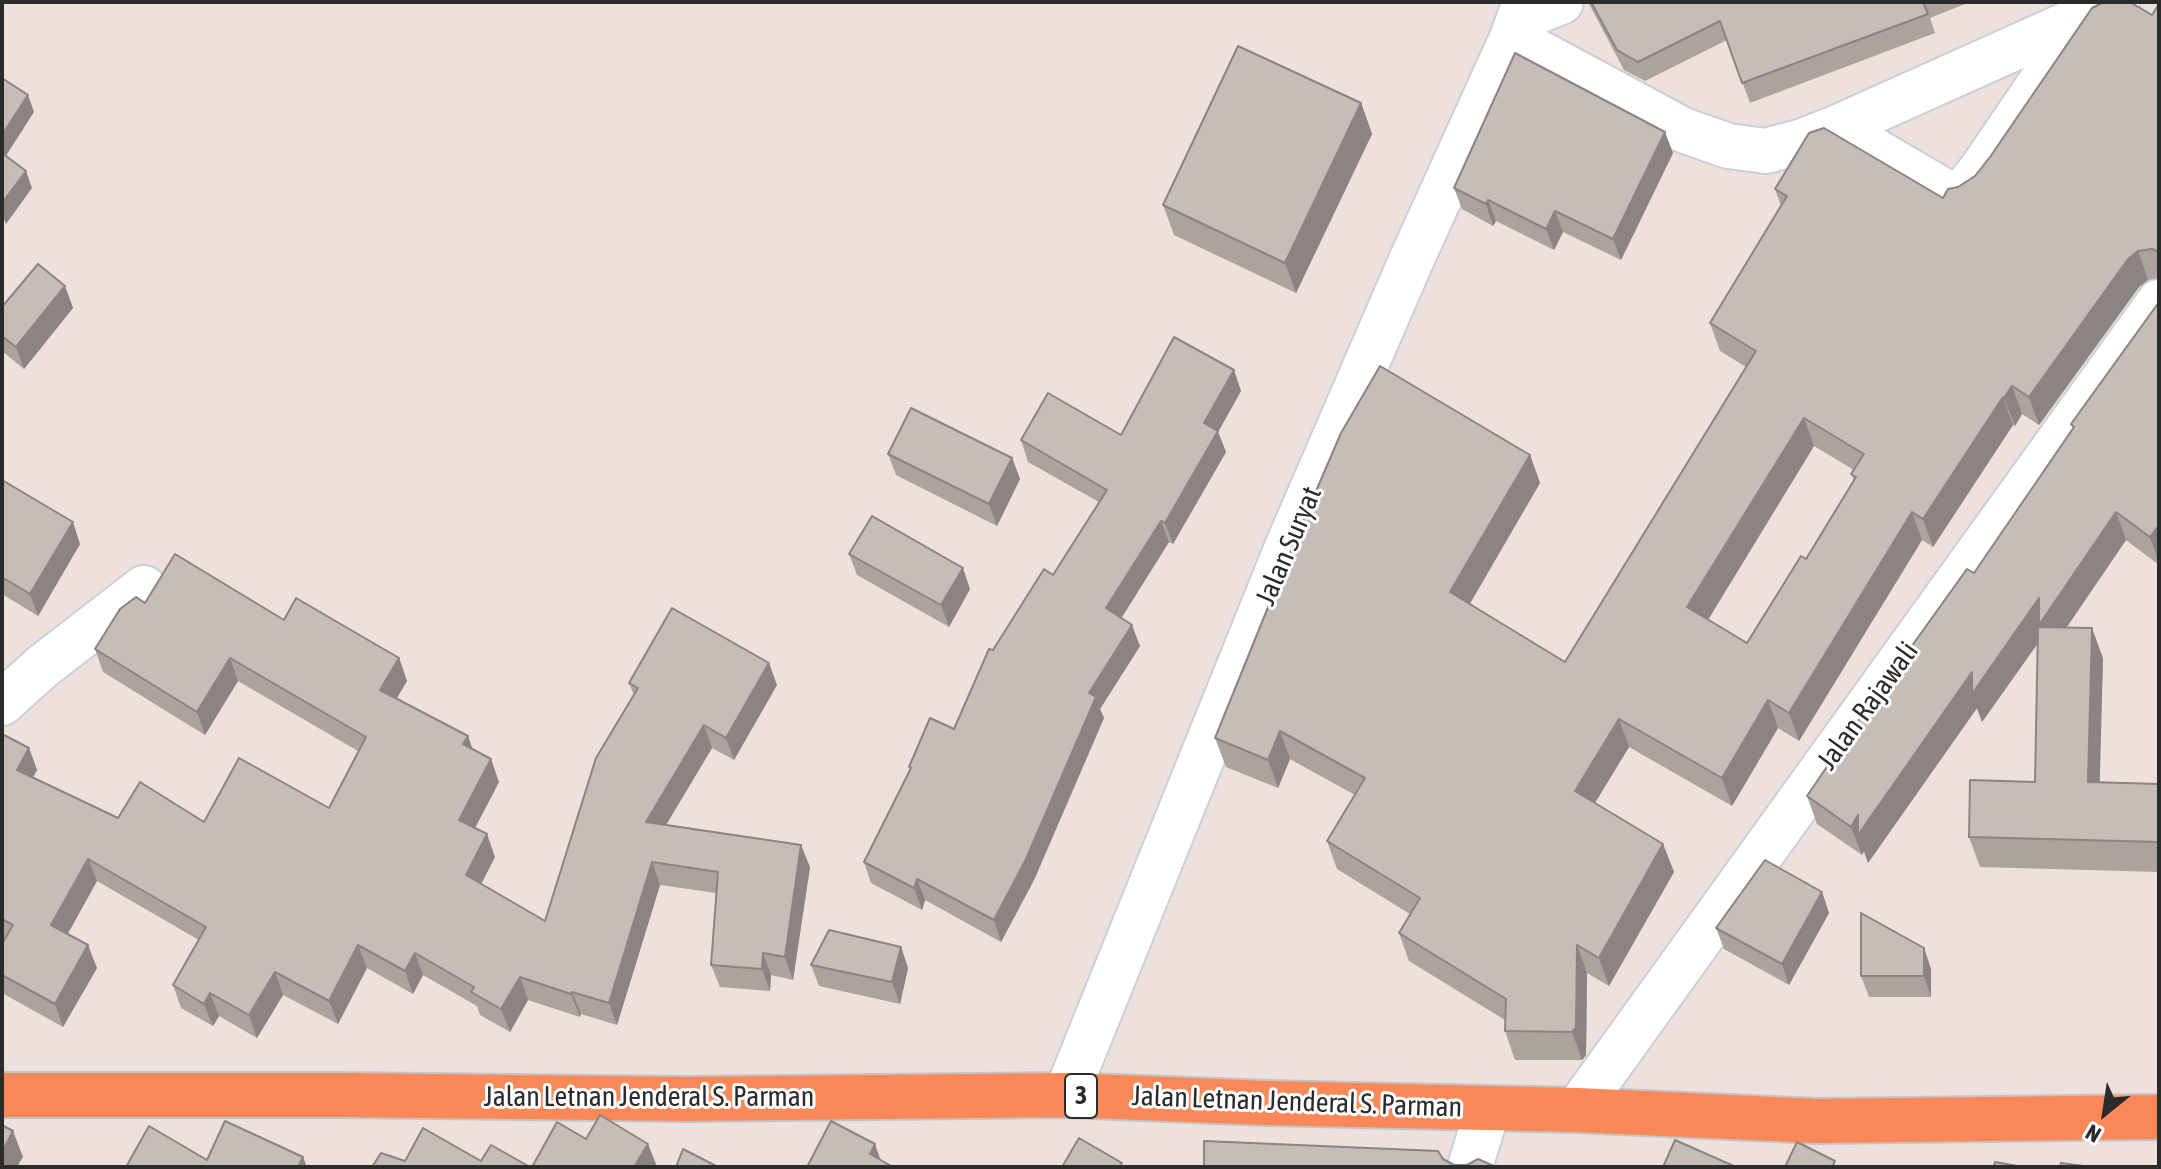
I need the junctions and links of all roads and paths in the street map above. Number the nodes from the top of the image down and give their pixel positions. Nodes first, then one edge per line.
1 (1561, 2) edge
2 (2102, 8) edge
3 (1519, 19) edge
4 (1836, 128) junction
5 (2159, 302) edge
6 (144, 588) dead end
7 (2, 703) edge
8 (2, 1095) edge
9 (1066, 1095) junction
10 (1488, 1108) junction
11 (1577, 1110) junction
12 (2159, 1117) edge
13 (1470, 1167) edge

1 - 3 street
2 - 4 street
2 - 4 street
3 - 4 street
3 - 9 street, Jalan Suryat
5 - 11 street, Jalan Rajawali
6 - 7 street
8 - 9 highway, Jalan Letnan Jenderal S. Parman / 3
9 - 10 highway, Jalan Letnan Jenderal S. Parman / 3
10 - 11 highway, Jalan Letnan Jenderal S. Parman / 3
10 - 13 street
11 - 12 highway, Jalan Letnan Jenderal S. Parman / 3

